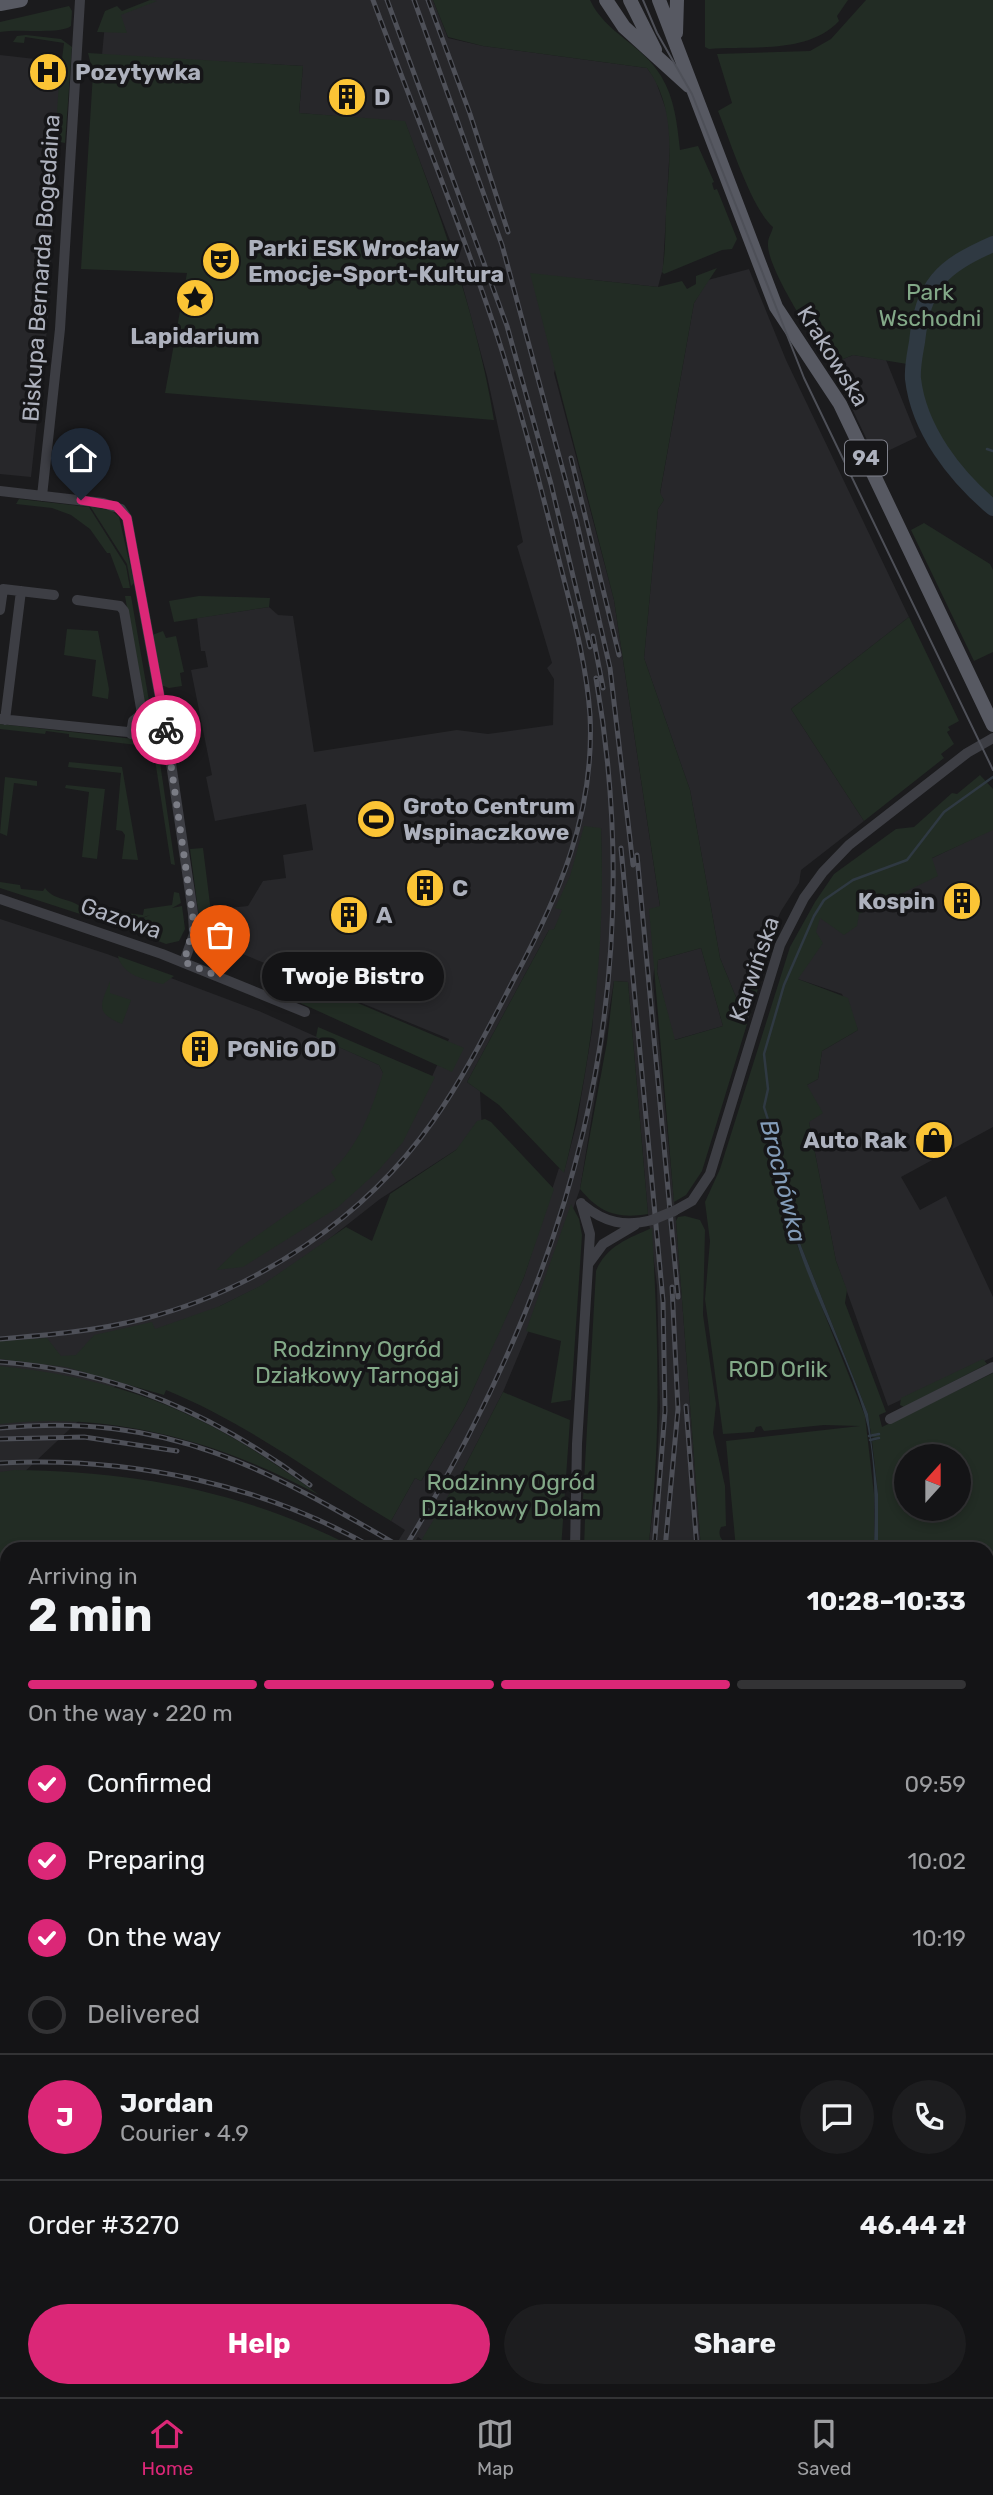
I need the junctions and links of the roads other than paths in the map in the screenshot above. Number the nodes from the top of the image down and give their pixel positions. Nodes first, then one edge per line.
1 (21, 0) edge
2 (80, 0) edge
3 (606, 0) edge
4 (630, 0) edge
5 (660, 0) edge
6 (677, 0) edge
7 (0, 4) edge
8 (676, 42) junction
9 (667, 68) junction
10 (690, 87) junction
11 (0, 491) edge
12 (43, 496) junction
13 (21, 591) junction
14 (54, 595) dead end
15 (78, 600) dead end
16 (0, 610) edge
17 (3, 720) edge
18 (993, 725) edge
19 (131, 734) junction
20 (167, 736) junction
21 (993, 738) edge
22 (0, 899) edge
23 (184, 962) junction
24 (305, 1012) dead end
25 (637, 1224) junction
26 (588, 1264) junction
27 (993, 1367) edge
28 (890, 1419) dead end
29 (575, 1542) edge

1 - 7 main road
2 - 12 street, Biskupa Bernarda Bogedaina
3 - 9 main road, 94
4 - 9 main road
5 - 8 main road, Krakowska
6 - 8 main road, 94
8 - 10 main road, Krakowska / 94
9 - 10 main road, 94
10 - 18 main road, Krakowska / 94
11 - 12 street
12 - 20 street
13 - 14 street
13 - 16 street
13 - 17 street
15 - 19 street
17 - 19 street
19 - 20 street
20 - 23 street
21 - 25 street, Karwińska, bridge
22 - 23 street, Gazowa
23 - 24 street, Gazowa
25 - 26 street
25 - 26 street, Karwińska
26 - 29 street
27 - 28 street

